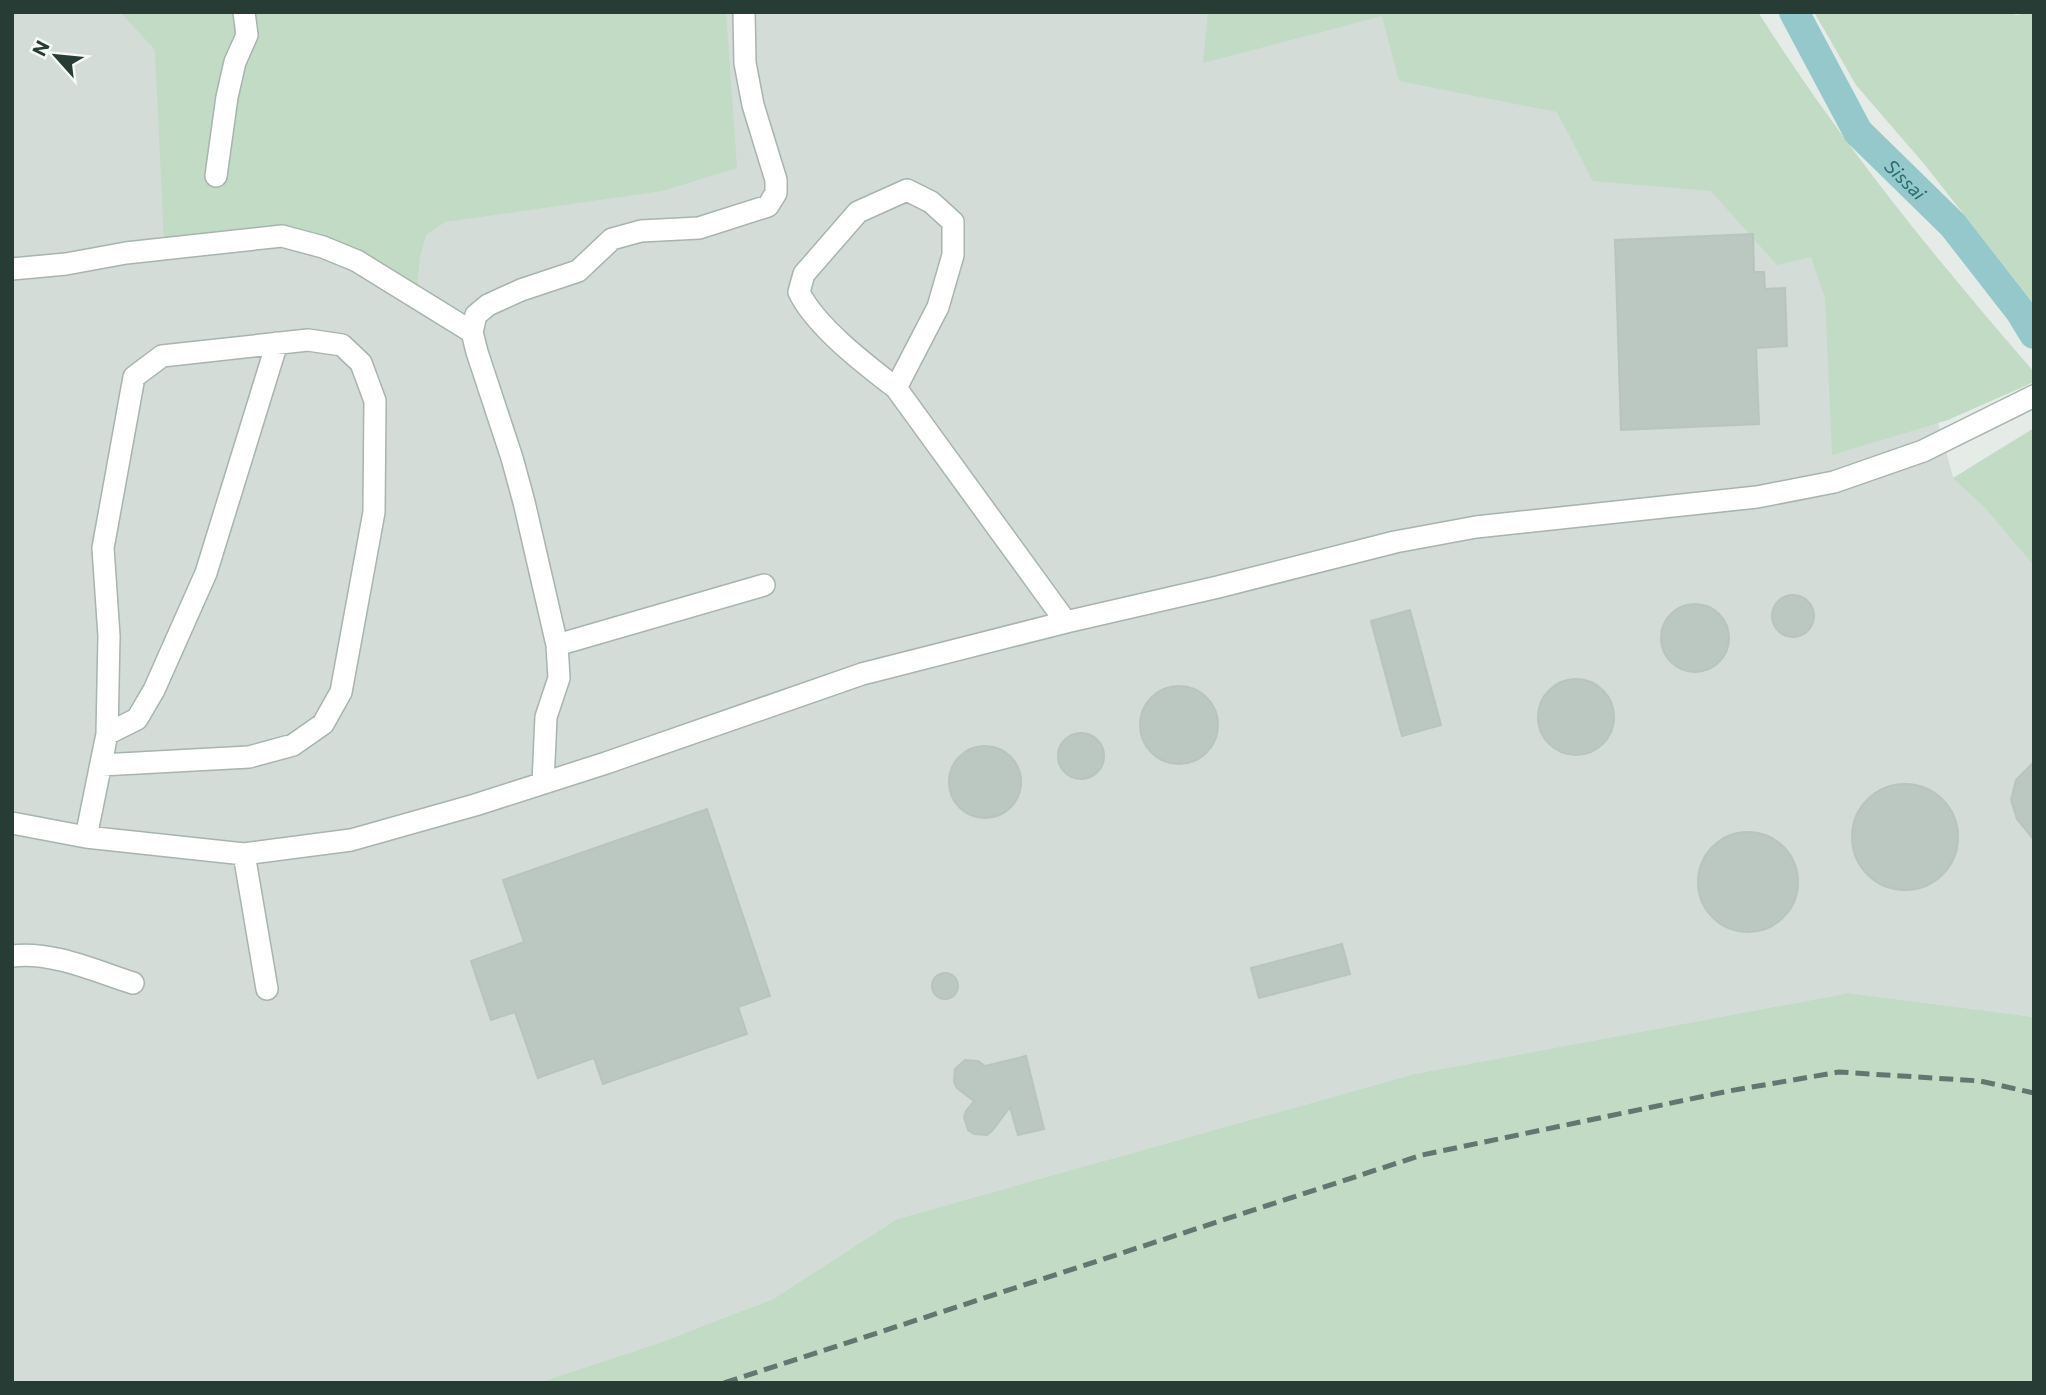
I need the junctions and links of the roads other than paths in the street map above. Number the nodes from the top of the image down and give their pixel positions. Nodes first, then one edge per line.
1 (244, 12) edge
2 (744, 12) edge
3 (216, 176) dead end
4 (12, 269) edge
5 (472, 332) junction
6 (277, 343) junction
7 (896, 388) junction
8 (2025, 399) edge
9 (764, 585) dead end
10 (1066, 622) junction
11 (557, 645) junction
12 (107, 734) junction
13 (100, 765) junction
14 (543, 783) junction
15 (12, 822) edge
16 (86, 837) junction
17 (244, 854) junction
18 (12, 956) edge
19 (133, 983) dead end
20 (267, 989) dead end

1 - 3 street
2 - 5 street
4 - 5 street
5 - 11 street
6 - 12 street
6 - 12 street
6 - 13 street
7 - 7 street
7 - 10 street
8 - 10 street
9 - 11 street
10 - 14 street
11 - 14 street
12 - 13 street
13 - 16 street
14 - 17 street
15 - 16 street
16 - 17 street
17 - 20 street
18 - 19 street

